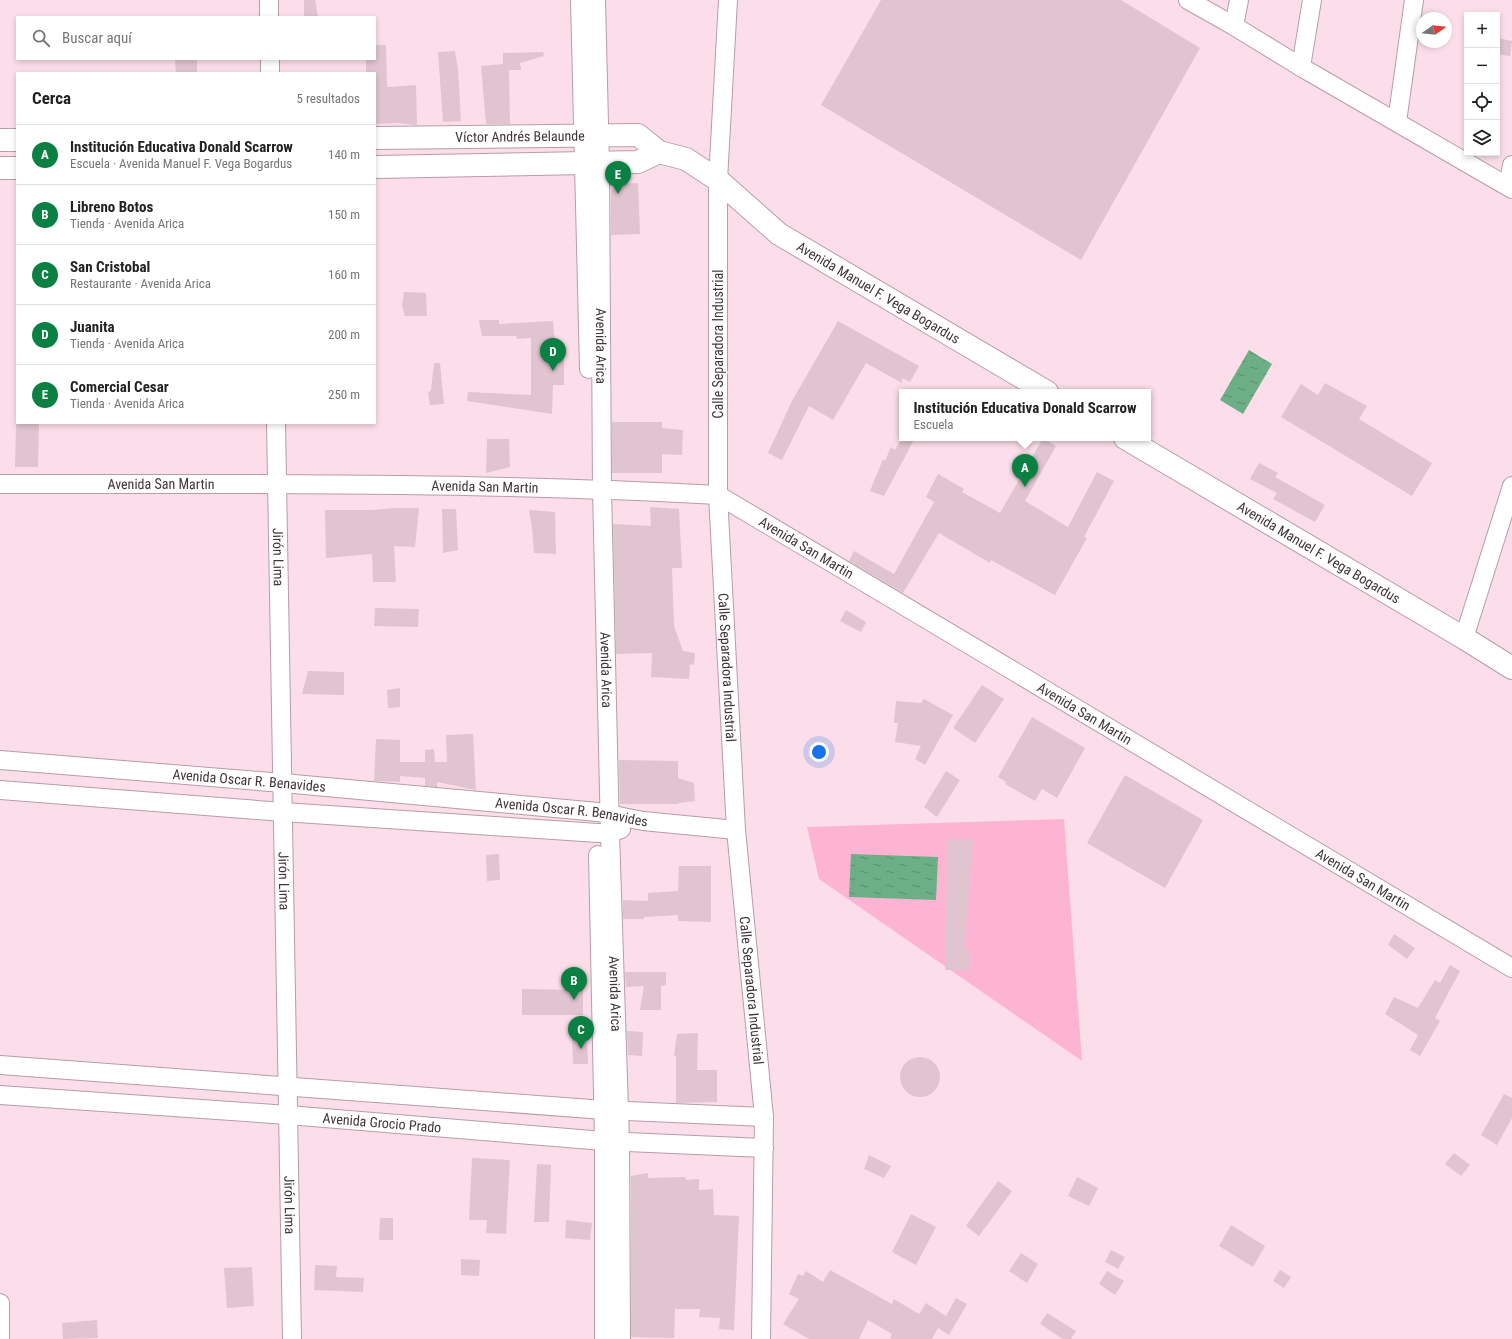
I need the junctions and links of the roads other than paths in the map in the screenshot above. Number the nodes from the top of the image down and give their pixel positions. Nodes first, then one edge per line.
1 (269, 0) edge
2 (580, 0) edge
3 (596, 0) edge
4 (728, 0) edge
5 (1188, 0) edge
6 (1239, 0) edge
7 (1312, 0) edge
8 (1414, 0) edge
9 (269, 16) edge
10 (1234, 26) junction
11 (270, 60) edge
12 (1301, 67) junction
13 (270, 72) edge
14 (1397, 122) junction
15 (591, 134) junction
16 (376, 138) edge
17 (0, 140) edge
18 (16, 140) edge
19 (659, 152) junction
20 (592, 164) junction
21 (1512, 165) edge
22 (376, 167) edge
23 (0, 168) edge
24 (16, 168) edge
25 (718, 180) junction
26 (1510, 187) edge
27 (1042, 389) edge
28 (276, 424) edge
29 (1130, 441) edge
30 (0, 484) edge
31 (277, 484) junction
32 (1512, 486) edge
33 (597, 489) junction
34 (718, 495) junction
35 (1464, 638) junction
36 (1512, 668) edge
37 (0, 760) edge
38 (282, 782) junction
39 (0, 790) edge
40 (283, 812) junction
41 (604, 812) junction
42 (643, 821) junction
43 (736, 830) junction
44 (604, 833) junction
45 (1512, 968) edge
46 (0, 1065) edge
47 (288, 1088) junction
48 (0, 1095) edge
49 (611, 1110) junction
50 (288, 1114) junction
51 (764, 1117) junction
52 (612, 1141) junction
53 (764, 1148) junction
54 (0, 1303) edge
55 (764, 1337) edge
56 (0, 1339) edge
57 (292, 1339) edge
58 (604, 1339) edge
59 (622, 1339) edge

1 - 9 street
2 - 15 street, Avenida Arica
3 - 15 street, Avenida Arica
4 - 25 street, Calle Separadora Industrial
5 - 10 street
6 - 10 street
7 - 12 street
8 - 14 street
10 - 12 street
11 - 13 street
12 - 14 street
14 - 26 street
15 - 16 main road, Víctor Andrés Belaunde
15 - 19 main road, Víctor Andrés Belaunde
15 - 20 street, Avenida Arica
17 - 18 main road
19 - 20 main road
19 - 25 main road, Víctor Andrés Belaunde
20 - 22 main road
20 - 33 street, Avenida Arica
21 - 26 street
23 - 24 main road
25 - 27 main road, Avenida Manuel F. Vega Bogardus
25 - 34 street, Calle Separadora Industrial
28 - 31 street, Jirón Lima
29 - 35 main road, Avenida Manuel F. Vega Bogardus
30 - 31 street, Avenida San Martin
31 - 33 street, Avenida San Martin
31 - 38 street, Jirón Lima
32 - 35 street
33 - 34 street, Avenida San Martin
33 - 41 street, Avenida Arica
34 - 43 street, Calle Separadora Industrial
34 - 45 street, Avenida San Martin
35 - 36 main road, Avenida Manuel F. Vega Bogardus
37 - 38 street, Avenida Oscar R. Benavides
38 - 40 street, Jirón Lima
38 - 41 street, Avenida Oscar R. Benavides
39 - 40 street, Avenida Oscar R. Benavides
40 - 44 street, Avenida Oscar R. Benavides
40 - 47 street, Jirón Lima
41 - 42 street, Avenida Oscar R. Benavides
41 - 44 street, Avenida Arica
42 - 43 street
42 - 44 street, Avenida Oscar R. Benavides
43 - 51 street, Calle Separadora Industrial
44 - 49 street, Avenida Arica
46 - 47 street, Avenida Grocio Prado
47 - 49 street, Avenida Grocio Prado
47 - 50 street, Jirón Lima
48 - 50 street, Avenida Grocio Prado
49 - 51 street, Avenida Grocio Prado
49 - 52 street, Avenida Arica
50 - 52 street, Avenida Grocio Prado
50 - 57 street, Jirón Lima
51 - 53 street, Calle Separadora Industrial
52 - 53 street, Avenida Grocio Prado
52 - 58 street, Avenida Arica
52 - 59 street, Avenida Arica
53 - 55 street, Calle Separadora Industrial
54 - 56 street

